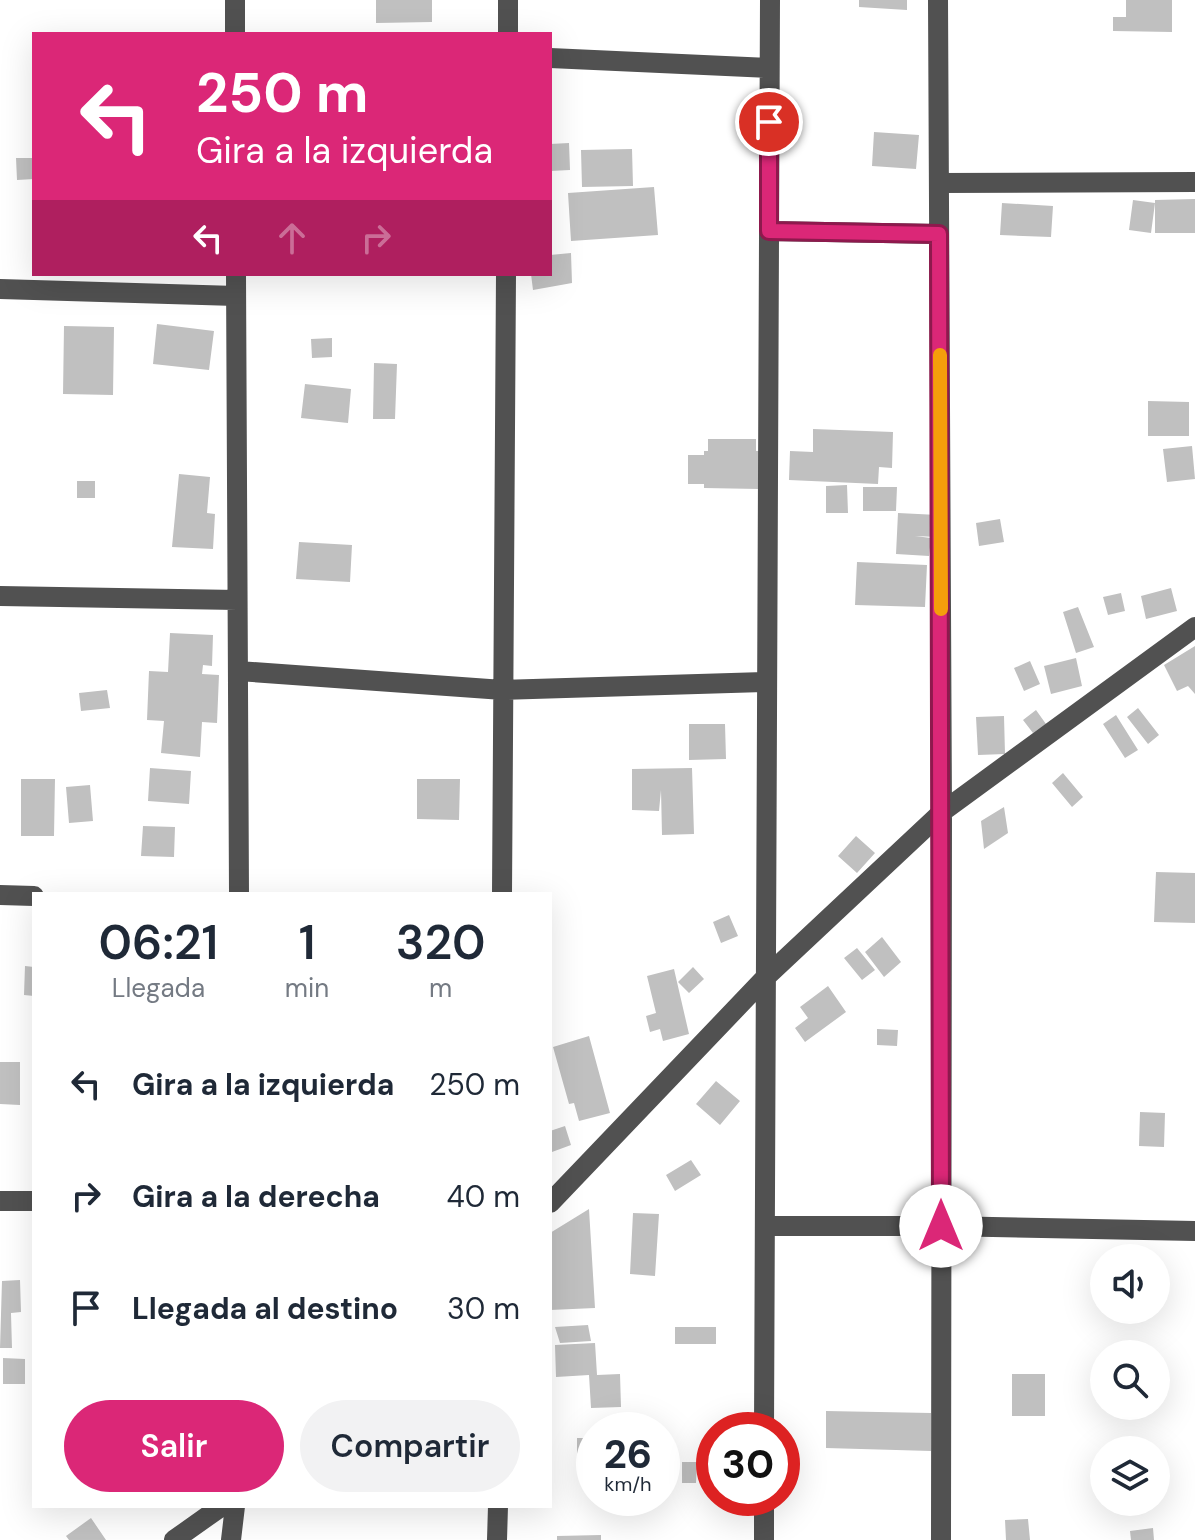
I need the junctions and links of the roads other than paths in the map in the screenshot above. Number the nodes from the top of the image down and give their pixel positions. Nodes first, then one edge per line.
1 (235, 0) edge
2 (508, 0) edge
3 (770, 0) edge
4 (938, 0) edge
5 (235, 32) edge
6 (508, 32) edge
7 (552, 58) edge
8 (769, 68) junction
9 (1195, 182) edge
10 (939, 183) junction
11 (769, 231) junction
12 (939, 234) junction
13 (236, 276) edge
14 (506, 276) edge
15 (0, 289) edge
16 (236, 296) junction
17 (0, 596) edge
18 (237, 600) junction
19 (1195, 627) edge
20 (238, 671) junction
21 (767, 682) junction
22 (503, 690) junction
23 (942, 812) junction
24 (239, 892) edge
25 (502, 892) edge
26 (0, 895) edge
27 (32, 896) edge
28 (766, 977) junction
29 (0, 1201) edge
30 (32, 1201) edge
31 (552, 1201) edge
32 (765, 1226) junction
33 (941, 1226) junction
34 (1195, 1231) edge
35 (764, 1412) edge
36 (219, 1508) edge
37 (235, 1508) edge
38 (498, 1508) edge
39 (764, 1516) edge
40 (174, 1540) edge
41 (231, 1540) edge
42 (497, 1540) edge
43 (764, 1540) edge
44 (941, 1540) edge

1 - 5 street
2 - 6 street
3 - 8 street
4 - 10 street
7 - 8 street
8 - 11 street
9 - 10 street
10 - 12 street
11 - 12 street
11 - 21 street
12 - 23 street
13 - 16 street
14 - 22 street
15 - 16 street
16 - 18 street
17 - 18 street
18 - 20 street
19 - 23 street
20 - 22 street
20 - 24 street
21 - 22 street
21 - 28 street
22 - 25 street
23 - 28 street
23 - 33 street
26 - 27 street
28 - 31 street
28 - 32 street
29 - 30 street
32 - 33 street
32 - 35 street
33 - 34 street
33 - 44 street
36 - 40 street
37 - 41 street
38 - 42 street
39 - 43 street

